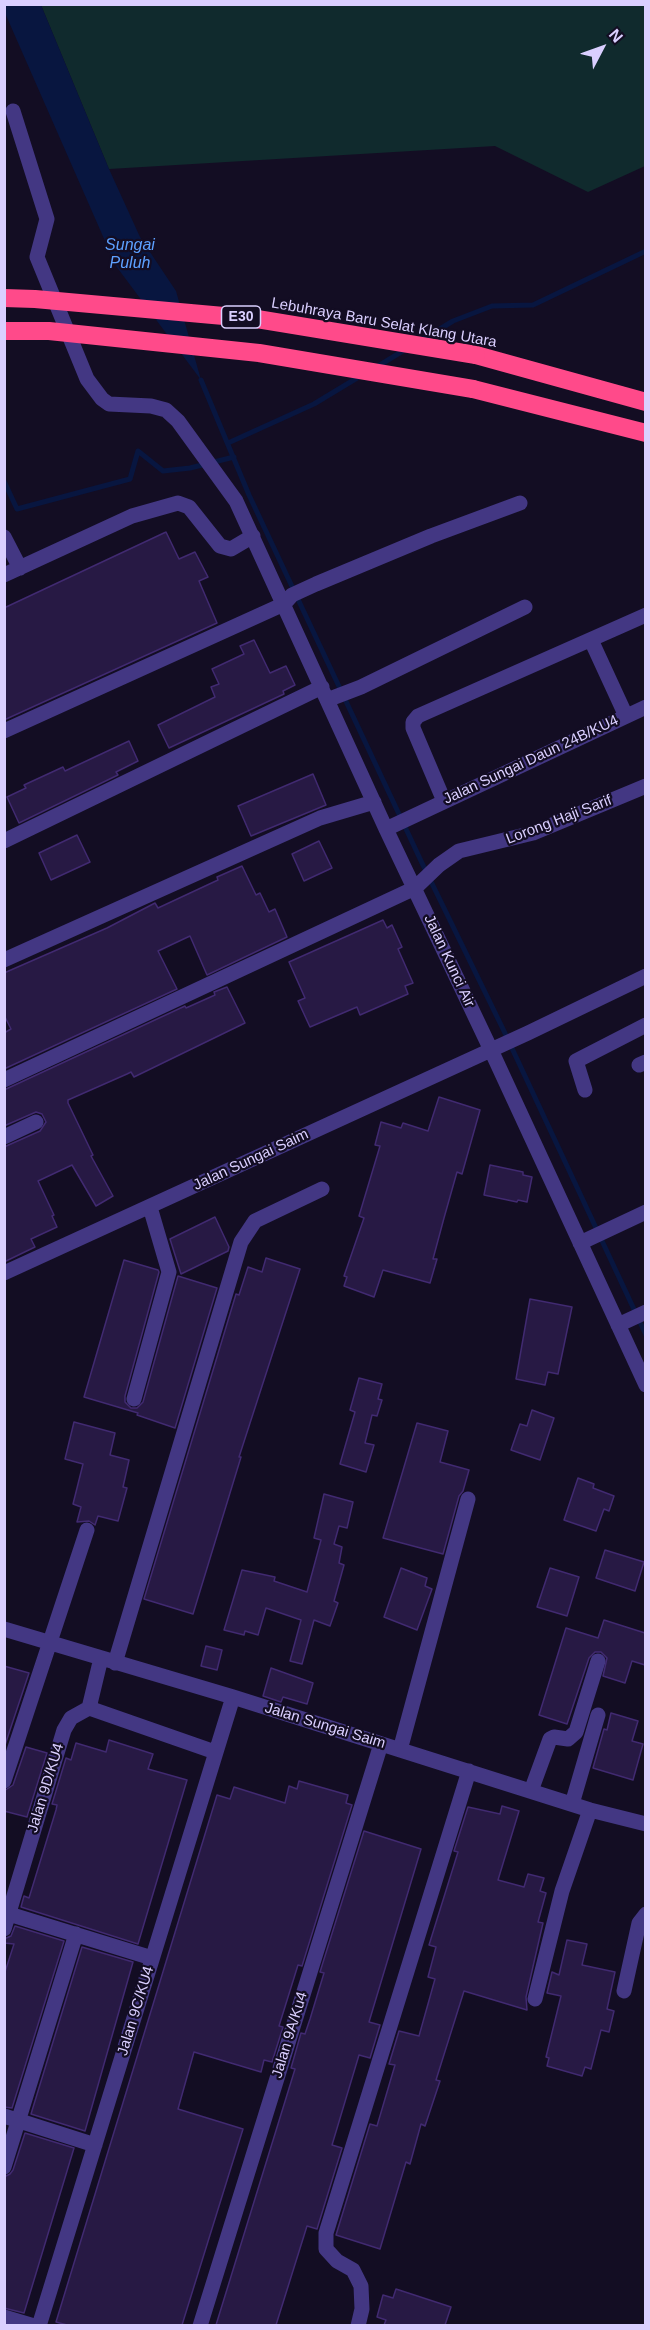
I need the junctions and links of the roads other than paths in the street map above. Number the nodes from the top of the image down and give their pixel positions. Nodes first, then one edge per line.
1 (13, 111) dead end
2 (4, 298) edge
3 (4, 331) edge
4 (645, 402) edge
5 (645, 433) edge
6 (520, 503) dead end
7 (253, 536) junction
8 (4, 537) edge
9 (20, 568) junction
10 (4, 575) edge
11 (288, 600) junction
12 (525, 607) dead end
13 (645, 615) edge
14 (591, 640) junction
15 (329, 694) junction
16 (645, 706) edge
17 (626, 716) junction
18 (4, 731) edge
19 (645, 786) edge
20 (444, 801) junction
21 (374, 802) junction
22 (391, 826) junction
23 (4, 841) edge
24 (420, 884) junction
25 (4, 960) edge
26 (645, 976) edge
27 (645, 1025) edge
28 (494, 1048) junction
29 (4, 1080) edge
30 (585, 1090) dead end
31 (36, 1122) dead end
32 (4, 1137) edge
33 (322, 1189) dead end
34 (150, 1207) junction
35 (645, 1212) edge
36 (593, 1237) junction
37 (4, 1274) edge
38 (634, 1317) edge
39 (645, 1385) edge
40 (134, 1399) dead end
41 (468, 1499) dead end
42 (87, 1530) dead end
43 (4, 1629) edge
44 (49, 1642) junction
45 (108, 1660) junction
46 (598, 1661) dead end
47 (232, 1697) junction
48 (88, 1708) junction
49 (598, 1715) dead end
50 (381, 1744) junction
51 (400, 1750) junction
52 (215, 1752) junction
53 (469, 1772) junction
54 (4, 1782) edge
55 (531, 1791) junction
56 (572, 1804) junction
57 (590, 1810) junction
58 (645, 1824) edge
59 (645, 1914) edge
60 (7, 1921) edge
61 (76, 1934) junction
62 (152, 1958) junction
63 (624, 1991) dead end
64 (535, 1999) dead end
65 (11, 2118) edge
66 (95, 2145) junction
67 (4, 2167) edge
68 (4, 2317) edge
69 (34, 2325) edge
70 (39, 2325) edge
71 (200, 2325) edge
72 (358, 2325) edge

1 - 7 street, Jalan Kunci Air
2 - 4 highway, Lebuhraya Baru Selat Klang Utara / E30, bridge
3 - 5 highway, E30, bridge
6 - 11 street
7 - 9 street
7 - 11 street, Jalan Kunci Air
8 - 9 street
9 - 10 street
11 - 15 street, Jalan Kunci Air
11 - 18 street
12 - 15 street
13 - 14 street
14 - 17 street
14 - 20 street
15 - 21 street, Jalan Kunci Air
15 - 23 street
16 - 17 street, Jalan Sungai Daun 24B/KU4
17 - 20 street, Jalan Sungai Daun 24B/KU4
19 - 24 street, Lorong Haji Sarif
20 - 22 street, Jalan Sungai Daun 24B/KU4
21 - 22 street, Jalan Kunci Air
21 - 25 street
22 - 24 street, Jalan Kunci Air
24 - 28 street, Jalan Kunci Air
24 - 29 street, Lorong Haji Sarif
26 - 28 street, Jalan Sungai Saim
27 - 30 street
28 - 34 street, Jalan Sungai Saim
28 - 36 street, Jalan Kunci Air
31 - 32 street
33 - 45 street
34 - 37 street, Jalan Sungai Saim
34 - 40 street
35 - 36 street
36 - 38 street, Jalan Kunci Air
38 - 39 street, Jalan Kunci Air
41 - 51 street
42 - 44 street
43 - 44 street, Jalan Sungai Saim
44 - 45 street, Jalan Sungai Saim
44 - 54 street
45 - 47 street, Jalan Sungai Saim
45 - 48 street
46 - 55 street
47 - 50 street, Jalan Sungai Saim
47 - 52 street, Jalan 9C/KU4
48 - 52 street
48 - 60 street, Jalan 9D/KU4
49 - 56 street
50 - 51 street, Jalan Sungai Saim
50 - 71 street, Jalan 9A/Ku4
51 - 53 street, Jalan Sungai Saim
52 - 62 street, Jalan 9C/KU4
53 - 55 street, Jalan Sungai Saim
53 - 72 street
55 - 56 street, Jalan Sungai Saim
56 - 57 street, Jalan Sungai Saim
57 - 58 street, Jalan Sungai Saim
57 - 64 street
59 - 63 street
60 - 61 street
61 - 62 street
61 - 65 street
62 - 66 street, Jalan 9C/KU4
65 - 66 street
65 - 67 street
66 - 70 street, Jalan 9C/KU4
68 - 69 street

